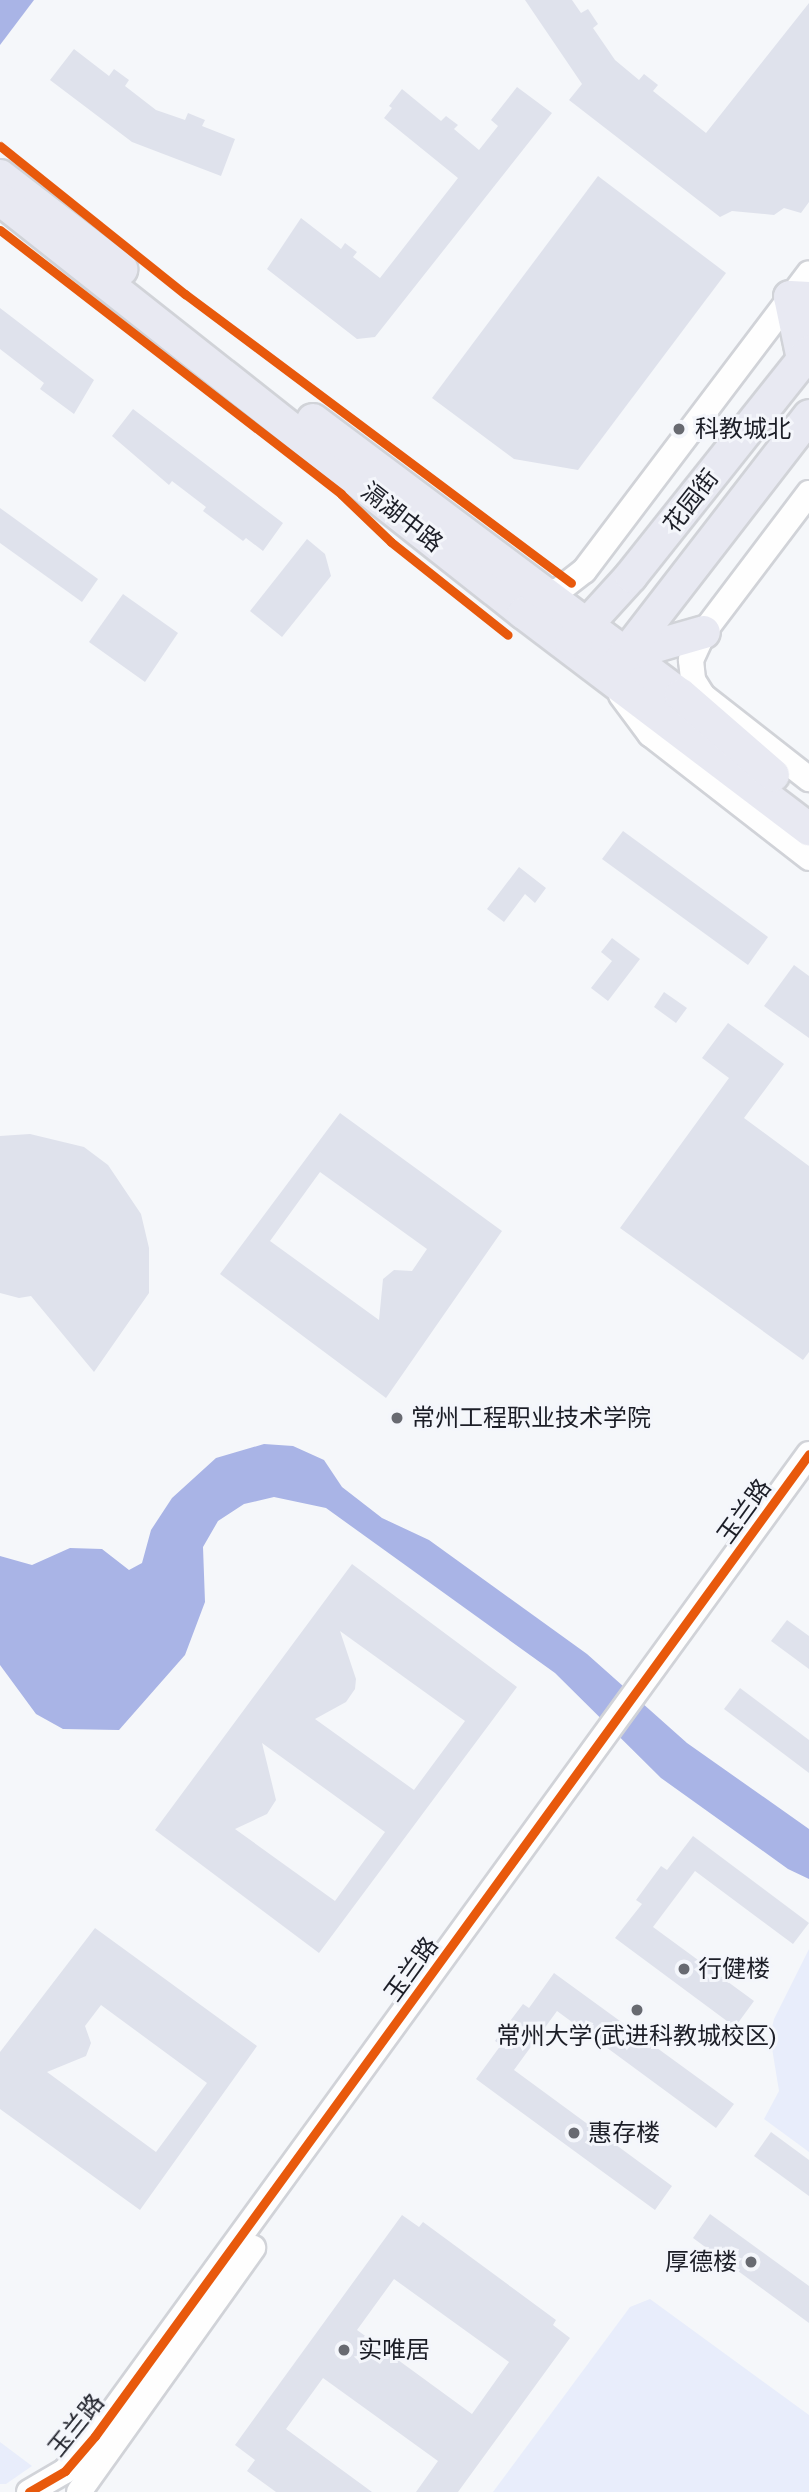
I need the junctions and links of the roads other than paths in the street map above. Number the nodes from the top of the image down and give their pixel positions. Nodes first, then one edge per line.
1 (0, 176) edge
2 (0, 199) edge
3 (809, 273) edge
4 (799, 298) edge
5 (806, 356) edge
6 (809, 416) edge
7 (809, 493) edge
8 (539, 591) junction
9 (704, 632) junction
10 (577, 636) junction
11 (616, 666) junction
12 (809, 779) edge
13 (809, 803) edge
14 (809, 830) edge
15 (809, 858) edge
16 (809, 1454) edge
17 (809, 1481) edge
18 (645, 1694) junction
19 (609, 1743) junction
20 (29, 2492) edge
21 (79, 2492) edge

1 - 8 main road, 滆湖中路
2 - 10 main road, 滆湖中路
3 - 4 street
4 - 5 main road
4 - 8 street
5 - 10 main road, 花园街
6 - 11 main road, 花园街
7 - 9 street
8 - 10 main road, 滆湖中路
9 - 11 main road
9 - 12 street
10 - 11 main road, 滆湖中路
11 - 13 main road, 滆湖中路
11 - 14 main road, 滆湖中路
11 - 15 street
16 - 18 street, 玉兰路
17 - 18 street, 玉兰路
18 - 19 street, 玉兰路
19 - 20 street, 玉兰路
19 - 21 street, 玉兰路

